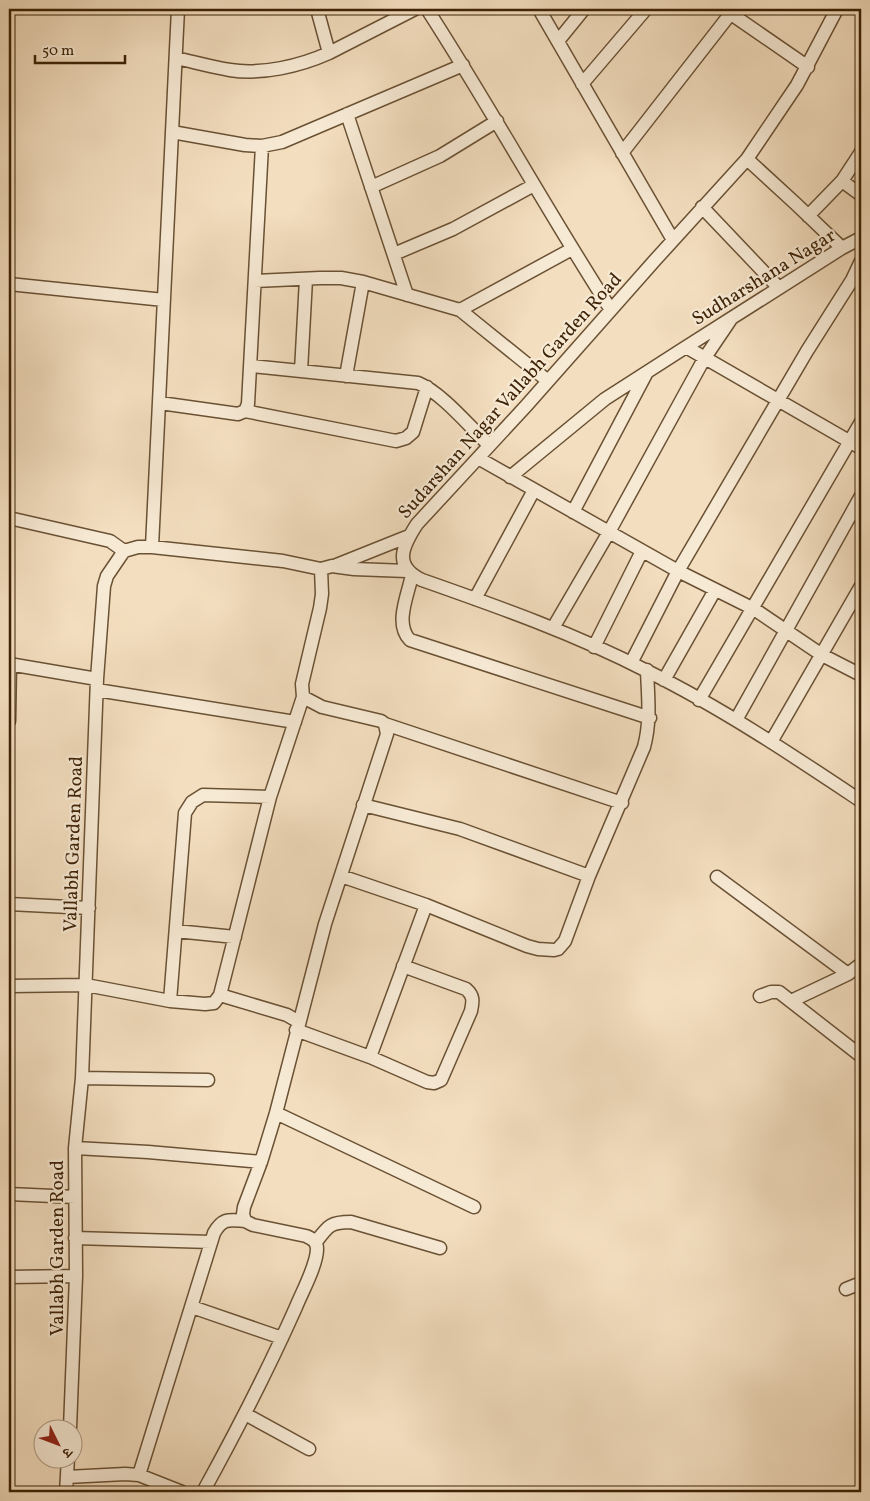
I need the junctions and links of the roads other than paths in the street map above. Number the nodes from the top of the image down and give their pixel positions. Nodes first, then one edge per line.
1 (178, 9) edge
2 (317, 9) edge
3 (416, 9) edge
4 (427, 9) edge
5 (539, 9) edge
6 (584, 9) edge
7 (646, 9) edge
8 (837, 9) edge
9 (727, 11) edge
10 (558, 41) junction
11 (329, 53) junction
12 (176, 58) junction
13 (463, 65) junction
14 (808, 67) junction
15 (582, 84) junction
16 (347, 114) junction
17 (496, 122) junction
18 (172, 132) junction
19 (262, 146) junction
20 (861, 152) edge
21 (622, 153) junction
22 (747, 160) junction
23 (842, 181) junction
24 (534, 185) junction
25 (371, 187) junction
26 (861, 196) edge
27 (702, 207) junction
28 (808, 216) junction
29 (861, 238) edge
30 (673, 240) junction
31 (842, 248) junction
32 (572, 249) junction
33 (394, 254) junction
34 (861, 261) edge
35 (306, 279) junction
36 (255, 281) junction
37 (363, 282) junction
38 (9, 284) edge
39 (779, 288) junction
40 (407, 295) junction
41 (164, 300) junction
42 (460, 310) junction
43 (611, 310) junction
44 (731, 318) junction
45 (686, 347) junction
46 (704, 359) junction
47 (251, 366) junction
48 (302, 371) junction
49 (647, 371) junction
50 (346, 376) junction
51 (548, 380) junction
52 (427, 387) junction
53 (777, 401) junction
54 (160, 403) junction
55 (245, 411) junction
56 (861, 422) edge
57 (849, 442) junction
58 (489, 446) junction
59 (861, 448) edge
60 (478, 458) junction
61 (510, 477) junction
62 (534, 490) junction
63 (861, 496) edge
64 (573, 512) junction
65 (9, 518) edge
66 (609, 532) junction
67 (409, 536) junction
68 (152, 547) junction
69 (124, 551) junction
70 (642, 551) junction
71 (327, 568) junction
72 (678, 571) junction
73 (410, 573) junction
74 (861, 586) edge
75 (715, 590) junction
76 (475, 599) junction
77 (754, 610) junction
78 (553, 628) junction
79 (786, 630) junction
80 (594, 647) junction
81 (822, 655) junction
82 (631, 663) junction
83 (9, 664) edge
84 (647, 670) junction
85 (861, 675) edge
86 (664, 680) junction
87 (97, 684) junction
88 (304, 697) junction
89 (699, 700) junction
90 (650, 718) junction
91 (736, 720) junction
92 (9, 721) edge
93 (295, 722) junction
94 (385, 724) junction
95 (771, 742) junction
96 (270, 797) junction
97 (861, 802) edge
98 (622, 804) junction
99 (363, 805) junction
100 (341, 876) junction
101 (589, 876) junction
102 (717, 877) dead end
103 (9, 904) edge
104 (426, 905) junction
105 (90, 908) junction
106 (176, 931) junction
107 (235, 937) junction
108 (861, 964) edge
109 (403, 966) junction
110 (848, 974) junction
111 (86, 985) junction
112 (9, 986) edge
113 (220, 995) junction
114 (760, 996) dead end
115 (170, 1001) junction
116 (792, 1001) junction
117 (298, 1026) junction
118 (861, 1056) edge
119 (370, 1057) junction
120 (82, 1078) junction
121 (208, 1080) dead end
122 (276, 1113) junction
123 (75, 1148) junction
124 (261, 1162) junction
125 (9, 1194) edge
126 (75, 1197) junction
127 (474, 1207) dead end
128 (245, 1221) junction
129 (75, 1238) junction
130 (212, 1242) junction
131 (316, 1242) junction
132 (440, 1248) dead end
133 (76, 1276) junction
134 (9, 1277) edge
135 (861, 1283) edge
136 (846, 1289) dead end
137 (192, 1307) junction
138 (282, 1338) junction
139 (245, 1414) junction
140 (70, 1418) edge
141 (309, 1449) dead end
142 (67, 1468) edge
143 (139, 1475) junction
144 (67, 1477) junction
145 (66, 1492) edge
146 (182, 1492) edge
147 (203, 1492) edge

1 - 12 street
2 - 11 street
3 - 11 street
4 - 13 street
5 - 10 street
6 - 10 street
7 - 15 street
8 - 14 street, Sudarshan Nagar Vallabh Garden Road
9 - 14 street
9 - 21 street
10 - 15 street
11 - 12 street
12 - 18 street
13 - 16 street
13 - 17 street
14 - 22 street, Sudarshan Nagar Vallabh Garden Road
15 - 21 street
16 - 19 street
16 - 25 street
17 - 24 street
17 - 25 street
18 - 19 street
18 - 41 street
19 - 36 street
20 - 23 street
21 - 30 street
22 - 27 street, Sudarshan Nagar Vallabh Garden Road
22 - 28 street
23 - 26 street
23 - 28 street
24 - 32 street
24 - 33 street
25 - 33 street
27 - 30 street, Sudarshan Nagar Vallabh Garden Road
27 - 39 street
28 - 31 street
29 - 31 street, Sudharshana Nagar
30 - 43 street, Sudarshan Nagar Vallabh Garden Road
31 - 39 street, Sudharshana Nagar
32 - 42 street
32 - 43 street
33 - 40 street
34 - 53 street
35 - 36 street
35 - 37 street
35 - 48 street
36 - 47 street
37 - 40 street
37 - 50 street
38 - 41 street
39 - 44 street, Sudharshana Nagar
40 - 42 street
41 - 54 street
42 - 51 street
43 - 51 street, Sudarshan Nagar Vallabh Garden Road
44 - 45 street, Sudharshana Nagar
44 - 46 street
45 - 46 street
45 - 49 street, Sudharshana Nagar
46 - 53 street
46 - 66 street
47 - 48 street
47 - 55 street
48 - 50 street
49 - 61 street, Sudharshana Nagar
49 - 64 street
50 - 52 street
51 - 58 street, Sudarshan Nagar Vallabh Garden Road
52 - 55 street
52 - 58 street
53 - 57 street
53 - 72 street
54 - 55 street
54 - 68 street
56 - 57 street
57 - 59 street
57 - 77 street
58 - 60 street, Sudarshan Nagar Vallabh Garden Road
60 - 61 street
60 - 67 street, Sudarshan Nagar Vallabh Garden Road
61 - 62 street
62 - 64 street
62 - 76 street
63 - 79 street
64 - 66 street
65 - 69 street
66 - 70 street
66 - 78 street
67 - 71 street
67 - 73 street, Sudarshan Nagar Vallabh Garden Road
68 - 69 street
68 - 71 street
69 - 87 street, Vallabh Garden Road
70 - 72 street
70 - 80 street
71 - 73 street
71 - 88 street
72 - 75 street
72 - 82 street
73 - 76 street
73 - 90 street, Sudarshan Nagar Vallabh Garden Road
74 - 81 street
75 - 77 street
75 - 86 street
76 - 78 street
77 - 79 street
77 - 89 street
78 - 80 street
79 - 81 street
79 - 91 street
80 - 82 street
81 - 85 street
81 - 95 street
82 - 84 street
83 - 87 street
83 - 92 street
84 - 86 street
84 - 90 street
86 - 89 street
87 - 93 street
87 - 105 street, Vallabh Garden Road
88 - 93 street
88 - 94 street
89 - 91 street
90 - 98 street
91 - 95 street
93 - 96 street
94 - 98 street
94 - 99 street
95 - 97 street
96 - 106 street
96 - 107 street
98 - 101 street
99 - 100 street
99 - 101 street
100 - 104 street
100 - 117 street
101 - 104 street
102 - 110 street
103 - 105 street
104 - 109 street
105 - 111 street, Vallabh Garden Road
106 - 107 street
106 - 115 street
107 - 113 street
108 - 110 street
109 - 119 street
109 - 119 street
110 - 116 street
111 - 112 street
111 - 115 street
111 - 120 street, Vallabh Garden Road
113 - 115 street
113 - 117 street
114 - 116 street
116 - 118 street
117 - 119 street
117 - 122 street
120 - 121 street
120 - 123 street, Vallabh Garden Road
122 - 124 street
122 - 127 street
123 - 124 street
123 - 126 street, Vallabh Garden Road
124 - 128 street
125 - 126 street
126 - 129 street, Vallabh Garden Road
128 - 130 street
128 - 131 street
129 - 130 street
129 - 133 street, Vallabh Garden Road
130 - 137 street
131 - 132 street
131 - 138 street
133 - 134 street
133 - 140 street, Vallabh Garden Road
135 - 136 street
137 - 138 street
137 - 143 street
138 - 139 street
139 - 141 street
139 - 147 street
142 - 144 street
143 - 144 street
143 - 146 street
144 - 145 street

